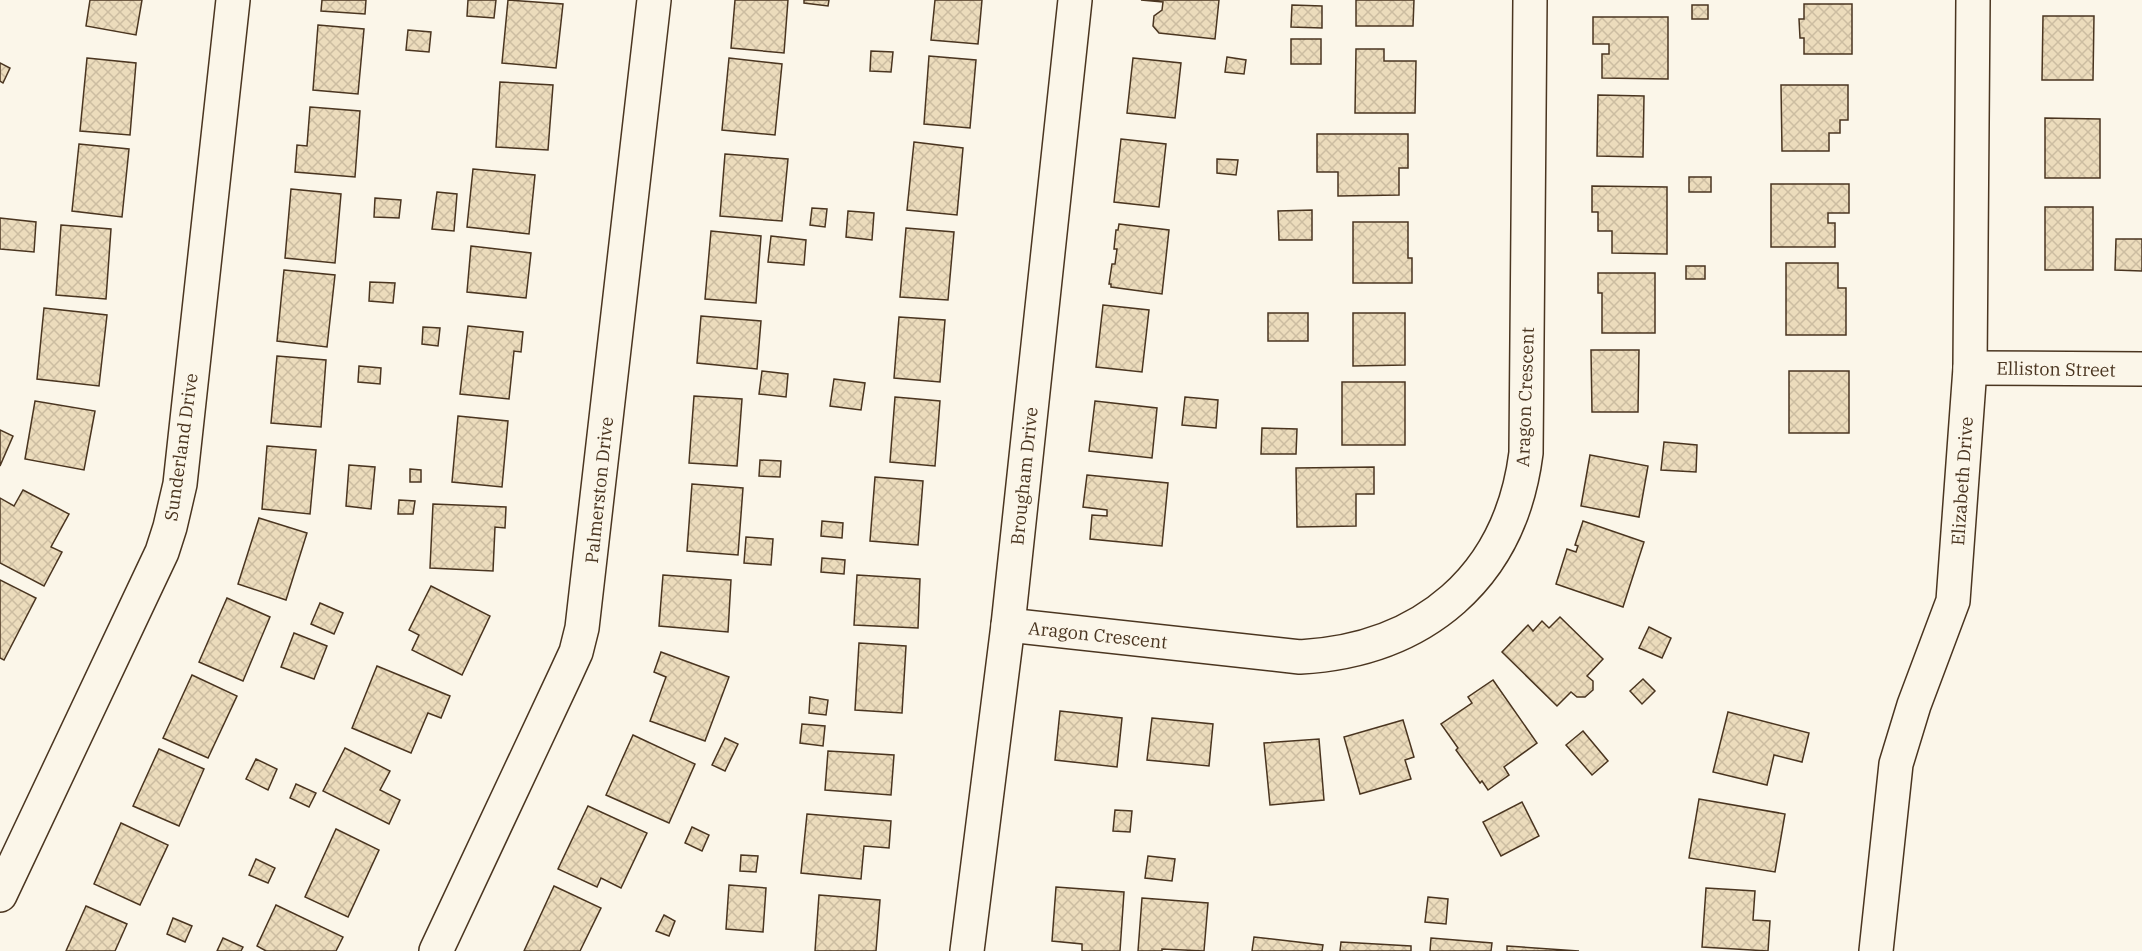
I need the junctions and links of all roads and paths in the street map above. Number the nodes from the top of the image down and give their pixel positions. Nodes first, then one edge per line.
1 (233, 0) edge
2 (654, 0) edge
3 (1075, 0) edge
4 (1530, 0) edge
5 (1973, 0) edge
6 (1970, 368) junction
7 (2142, 369) edge
8 (1008, 625) junction
9 (0, 895) edge
10 (436, 951) edge
11 (967, 951) edge
12 (1876, 951) edge

1 - 9 street, Sunderland Drive
2 - 10 street, Palmerston Drive
3 - 8 street, Brougham Drive
4 - 8 street, Aragon Crescent
5 - 6 street, Elizabeth Drive
6 - 7 street, Elliston Street
6 - 12 street, Elizabeth Drive
8 - 11 street, Brougham Drive

